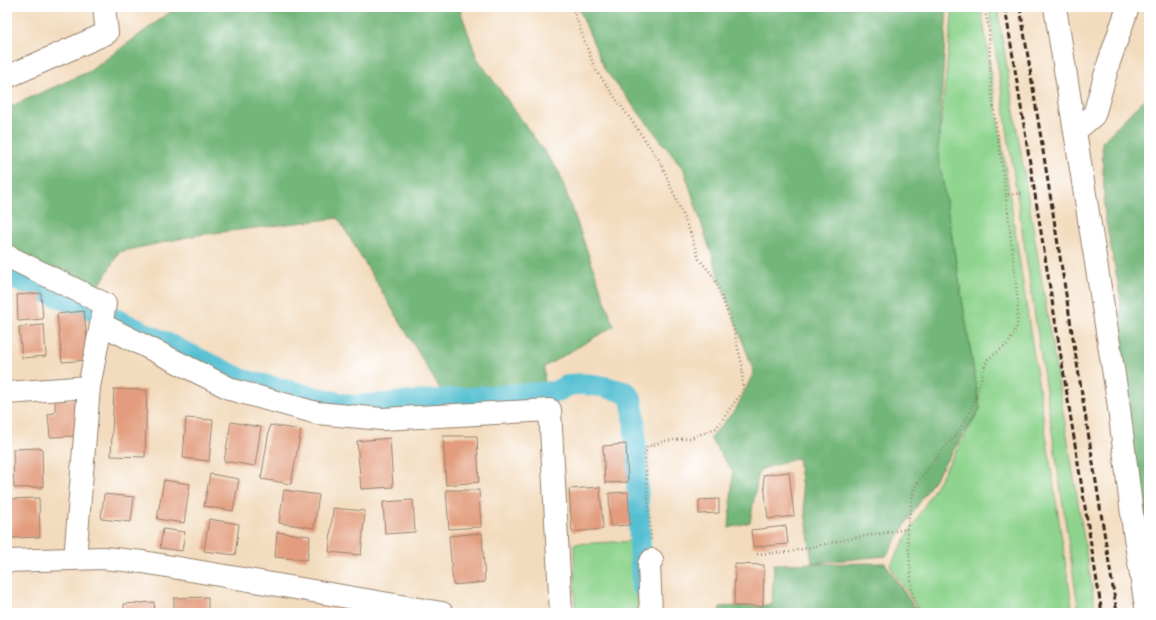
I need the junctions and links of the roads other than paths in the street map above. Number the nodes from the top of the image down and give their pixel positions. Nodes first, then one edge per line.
1 (104, 7) edge
2 (1055, 7) edge
3 (1128, 7) edge
4 (7, 77) edge
5 (1075, 131) junction
6 (7, 256) edge
7 (101, 324) junction
8 (90, 387) junction
9 (7, 393) edge
10 (75, 559) junction
11 (652, 560) road end
12 (7, 561) edge
13 (402, 609) edge
14 (442, 613) edge
15 (561, 613) edge
16 (651, 613) edge
17 (1147, 613) edge

1 - 4 street
2 - 5 street
3 - 5 street
5 - 17 street
6 - 7 street
7 - 8 street
7 - 15 street
8 - 9 street
8 - 10 street
10 - 12 street
10 - 13 street
11 - 16 street
13 - 14 street

